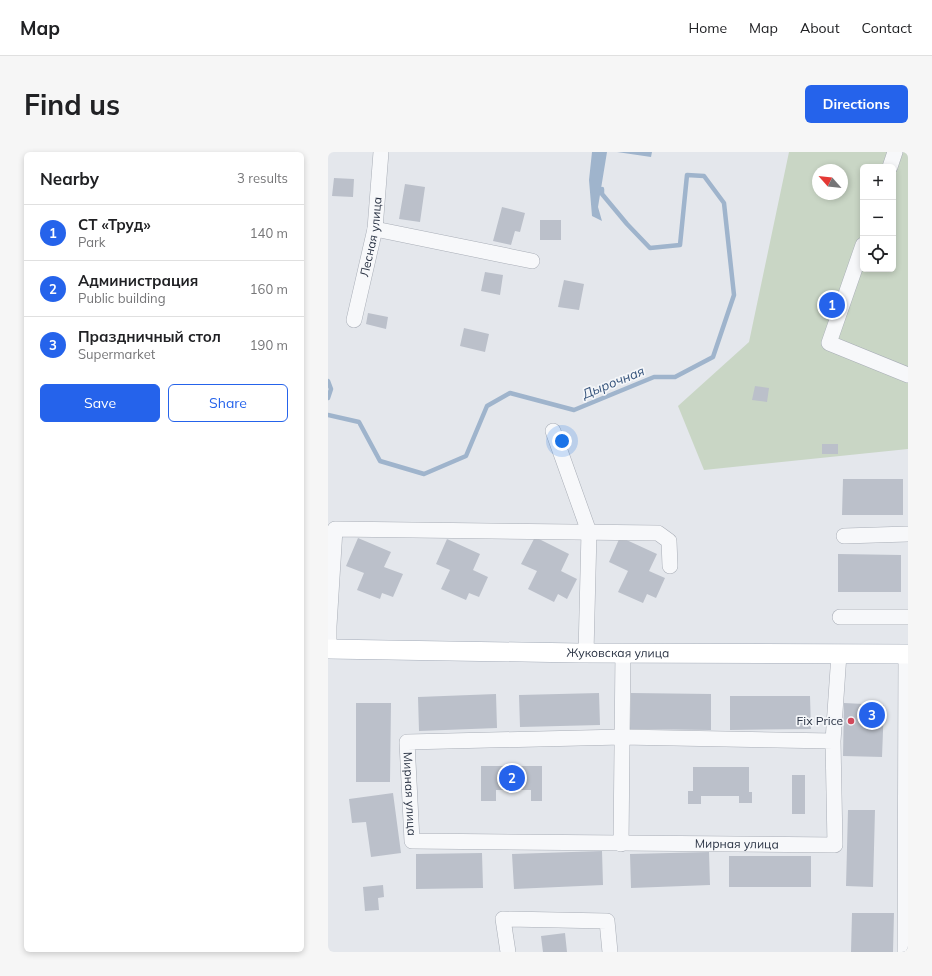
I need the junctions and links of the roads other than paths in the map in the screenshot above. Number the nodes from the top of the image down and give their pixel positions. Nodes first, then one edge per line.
1 (381, 152) edge
2 (896, 152) edge
3 (891, 164) edge
4 (375, 229) junction
5 (860, 254) edge
6 (532, 261) dead end
7 (354, 320) dead end
8 (908, 375) edge
9 (553, 431) dead end
10 (589, 532) junction
11 (908, 534) edge
12 (844, 536) dead end
13 (670, 566) dead end
14 (840, 617) dead end
15 (908, 617) edge
16 (329, 650) edge
17 (623, 652) junction
18 (586, 653) junction
19 (839, 654) junction
20 (907, 654) edge
21 (622, 737) junction
22 (833, 741) junction
23 (907, 750) edge
24 (907, 820) edge
25 (621, 844) junction
26 (906, 944) edge
27 (508, 952) edge
28 (610, 952) edge

1 - 4 street, Лесная улица
2 - 3 street
4 - 6 street
4 - 7 street, Лесная улица
5 - 8 street
9 - 10 street
10 - 13 street
10 - 16 street
10 - 18 street
11 - 12 street
14 - 15 street
16 - 18 main road, Жуковская улица
17 - 18 main road, Жуковская улица
17 - 19 main road, Жуковская улица
17 - 21 street
19 - 20 main road, Жуковская улица
19 - 22 street, Мирная улица
20 - 23 street
21 - 22 street, Мирная улица
21 - 25 street
21 - 25 street, Мирная улица
22 - 25 street, Мирная улица
23 - 24 street
24 - 26 street
27 - 28 street

